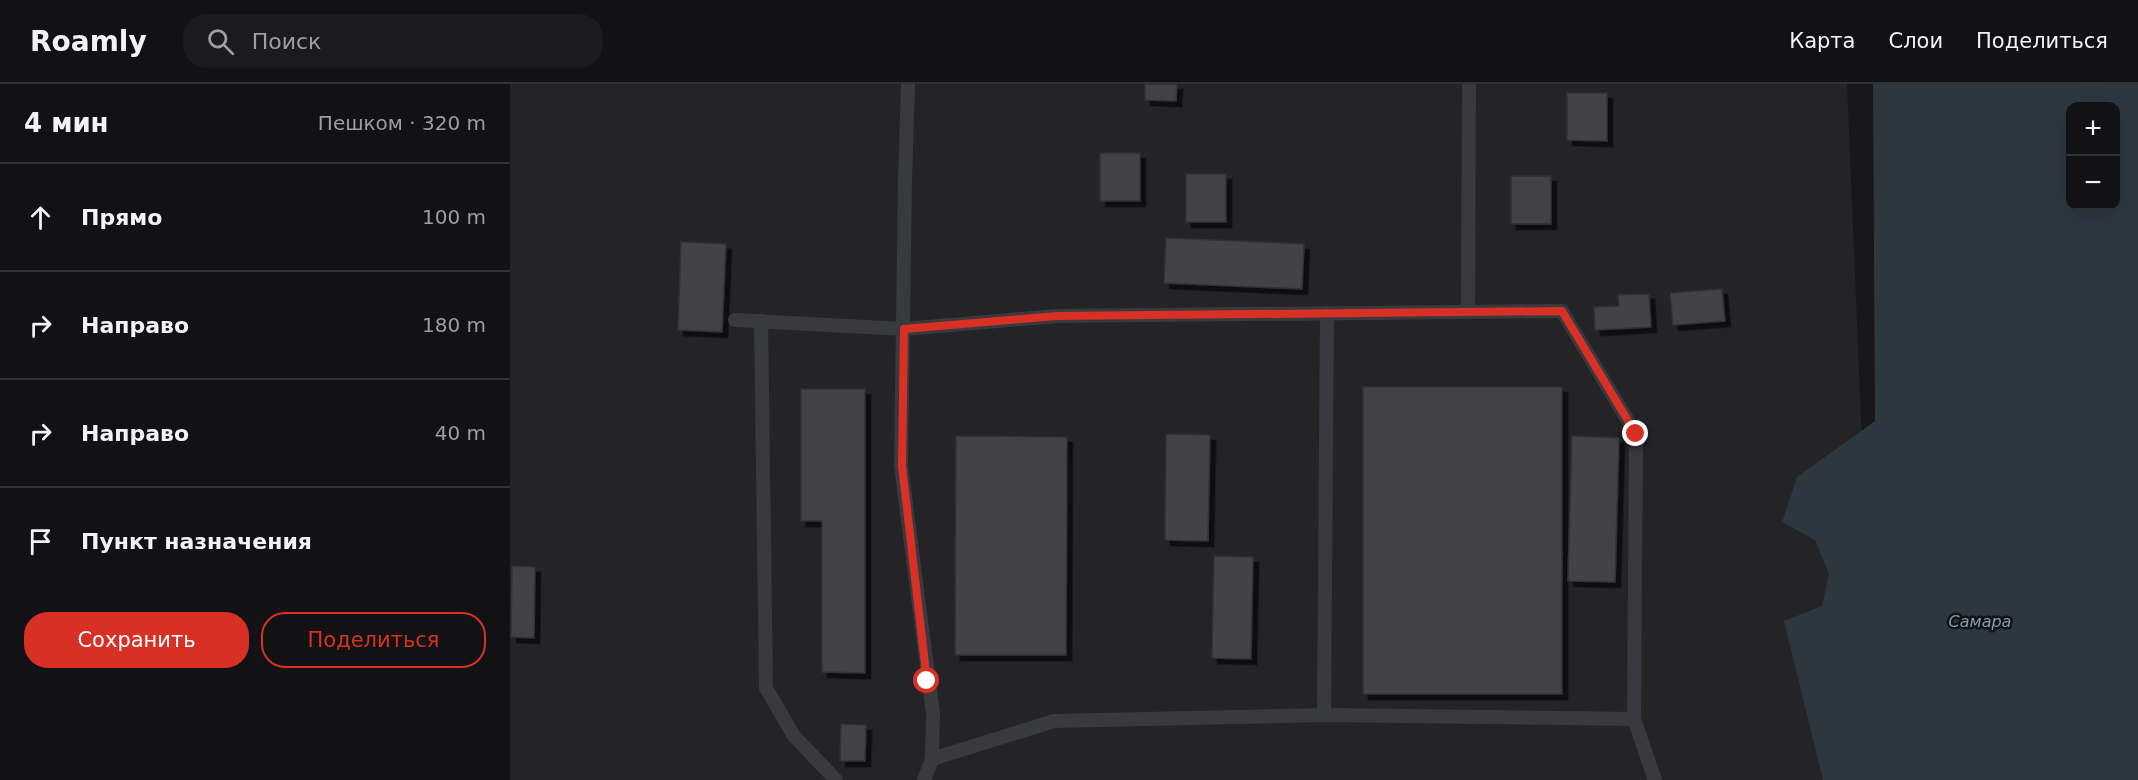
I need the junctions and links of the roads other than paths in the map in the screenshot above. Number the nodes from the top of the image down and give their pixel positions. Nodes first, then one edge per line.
1 (908, 84) edge
2 (1469, 84) edge
3 (1468, 312) junction
4 (1327, 313) junction
5 (735, 320) dead end
6 (761, 321) junction
7 (904, 329) junction
8 (1324, 715) junction
9 (1634, 719) junction
10 (932, 759) junction
11 (836, 780) edge
12 (924, 780) edge
13 (1654, 780) edge

1 - 7 lane
2 - 3 lane
3 - 4 lane
3 - 9 lane
4 - 7 lane
4 - 8 lane
5 - 6 lane
6 - 7 lane
6 - 11 lane
7 - 10 lane
8 - 9 lane
8 - 10 lane
9 - 13 lane
10 - 12 lane

